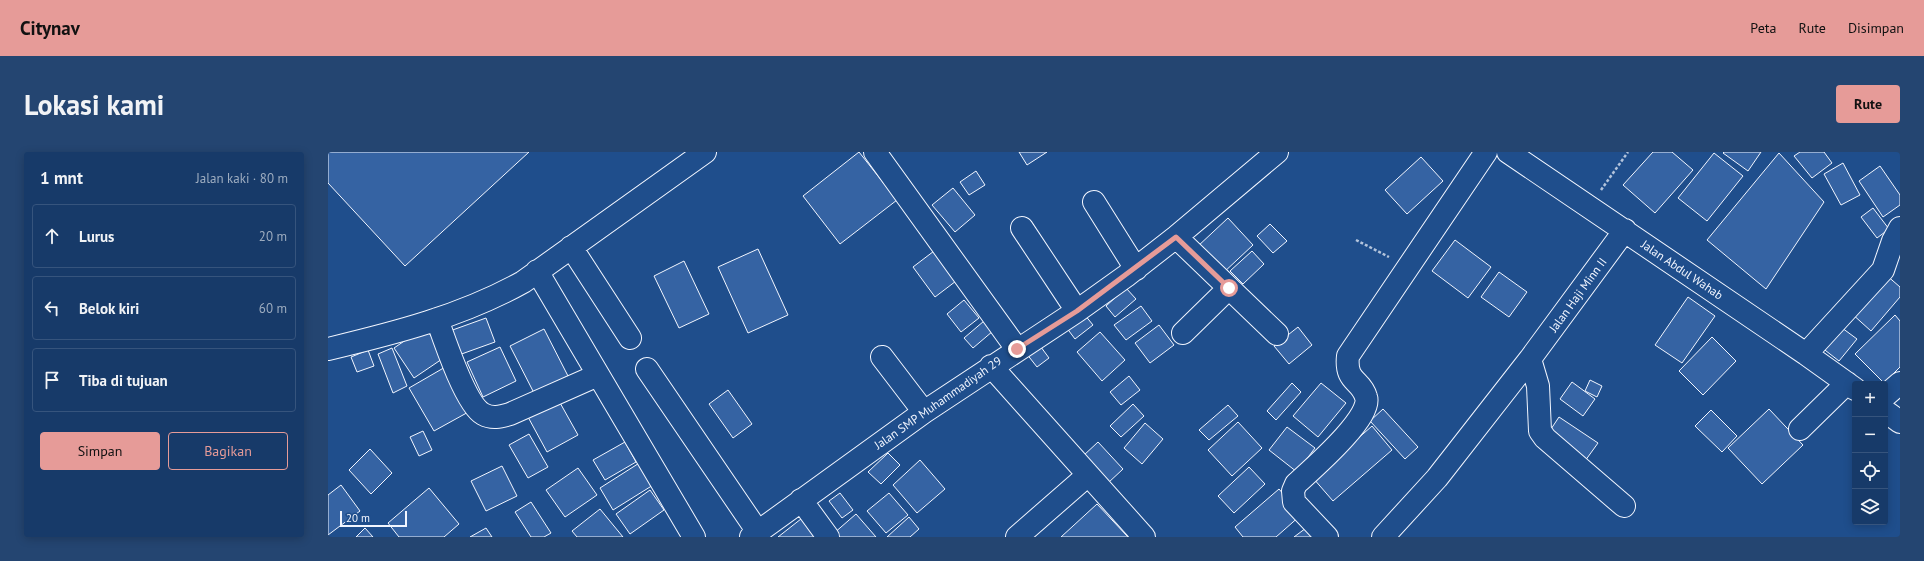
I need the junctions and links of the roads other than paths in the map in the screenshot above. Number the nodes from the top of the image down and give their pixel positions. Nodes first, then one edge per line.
1 (705, 152) edge
2 (875, 152) edge
3 (1277, 152) edge
4 (1486, 152) edge
5 (1508, 152) edge
6 (1094, 202) dead end
7 (1022, 228) dead end
8 (1900, 228) edge
9 (1625, 230) junction
10 (1176, 237) junction
11 (571, 247) junction
12 (1136, 269) junction
13 (537, 271) junction
14 (1229, 288) junction
15 (1077, 311) junction
16 (437, 319) junction
17 (1183, 333) dead end
18 (1277, 334) dead end
19 (630, 338) dead end
20 (328, 349) edge
21 (1017, 349) junction
22 (1806, 354) junction
23 (882, 357) dead end
24 (1530, 359) junction
25 (991, 366) junction
26 (648, 369) dead end
27 (598, 375) junction
28 (1900, 382) edge
29 (1851, 386) edge
30 (1888, 393) edge
31 (924, 412) junction
32 (1888, 413) edge
33 (1900, 422) edge
34 (1800, 429) dead end
35 (1088, 475) junction
36 (801, 500) junction
37 (1624, 506) dead end
38 (754, 534) edge
39 (1141, 536) edge
40 (694, 537) edge
41 (828, 537) edge
42 (1017, 537) edge
43 (1327, 537) edge
44 (1383, 537) edge

1 - 11 street
2 - 21 street
3 - 10 street, Jalan SMP Muhammadiyah 29
4 - 43 street
5 - 9 street, Jalan Abdul Wahab
6 - 12 street
7 - 15 street
8 - 22 street
9 - 22 street, Jalan Abdul Wahab
9 - 24 street, Jalan Haji Minn II
10 - 12 street, Jalan SMP Muhammadiyah 29
10 - 14 street
11 - 13 street
11 - 19 street
12 - 15 street, Jalan SMP Muhammadiyah 29
13 - 16 street
13 - 27 street
14 - 17 street
14 - 18 street
15 - 21 street, Jalan SMP Muhammadiyah 29
16 - 20 street
16 - 27 street
21 - 25 street, Jalan SMP Muhammadiyah 29
22 - 29 street, Jalan Abdul Wahab
23 - 31 street
24 - 37 street
24 - 44 street, Jalan Haji Minn II
25 - 31 street, Jalan SMP Muhammadiyah 29
25 - 35 street
26 - 38 street
27 - 40 street
28 - 30 street
29 - 34 street
31 - 36 street, Jalan SMP Muhammadiyah 29
32 - 33 street
35 - 39 street
35 - 42 street
36 - 38 street, Jalan SMP Muhammadiyah 29
36 - 41 street

